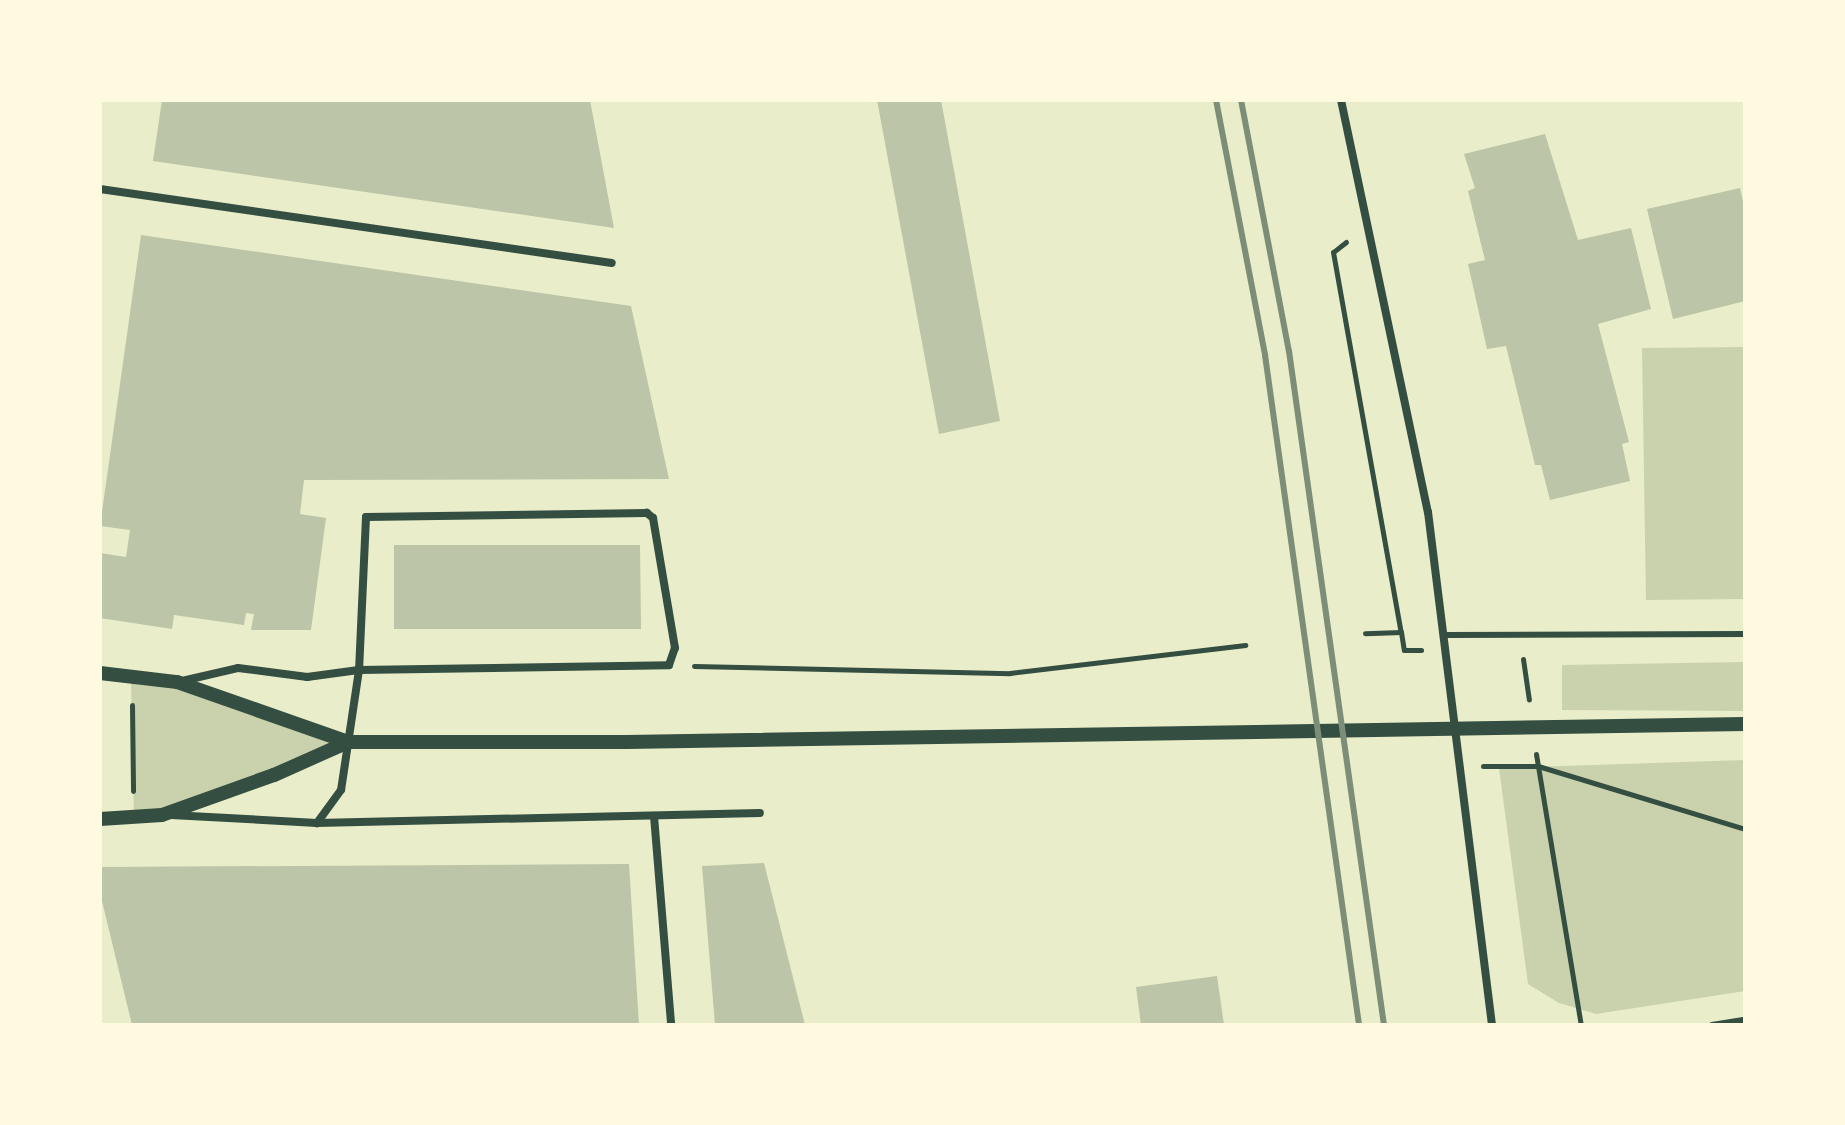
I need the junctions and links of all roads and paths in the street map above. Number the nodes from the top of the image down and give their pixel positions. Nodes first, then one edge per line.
1 (1341, 100) edge
2 (100, 189) edge
3 (1370, 222) junction
4 (612, 263) dead end
5 (1365, 633) dead end
6 (1745, 634) edge
7 (1446, 635) junction
8 (1520, 635) junction
9 (1245, 645) dead end
10 (669, 665) junction
11 (359, 670) junction
12 (100, 673) edge
13 (131, 680) junction
14 (177, 682) junction
15 (1530, 708) dead end
16 (1745, 724) edge
17 (1534, 737) dead end
18 (348, 742) junction
19 (1462, 766) junction
20 (1538, 766) junction
21 (760, 813) dead end
22 (162, 815) junction
23 (654, 816) junction
24 (100, 819) edge
25 (134, 819) junction
26 (317, 823) junction
27 (1745, 829) edge
28 (1745, 1020) edge
29 (671, 1025) edge
30 (1492, 1025) edge
31 (1581, 1025) edge
32 (1712, 1025) edge

1 - 3 street
2 - 4 street
3 - 5 path
3 - 7 street
6 - 8 lane
7 - 8 lane
7 - 19 street
8 - 15 path
9 - 10 path
10 - 11 street
10 - 11 street
11 - 14 street
11 - 18 street
12 - 13 street
13 - 14 street
13 - 25 path
14 - 18 street
16 - 18 street
17 - 20 path
18 - 22 street
18 - 26 street
19 - 20 path
19 - 30 street
20 - 27 path
20 - 31 path
21 - 23 street
22 - 25 street
22 - 26 street
23 - 26 street
23 - 29 street
24 - 25 street
28 - 32 lane

